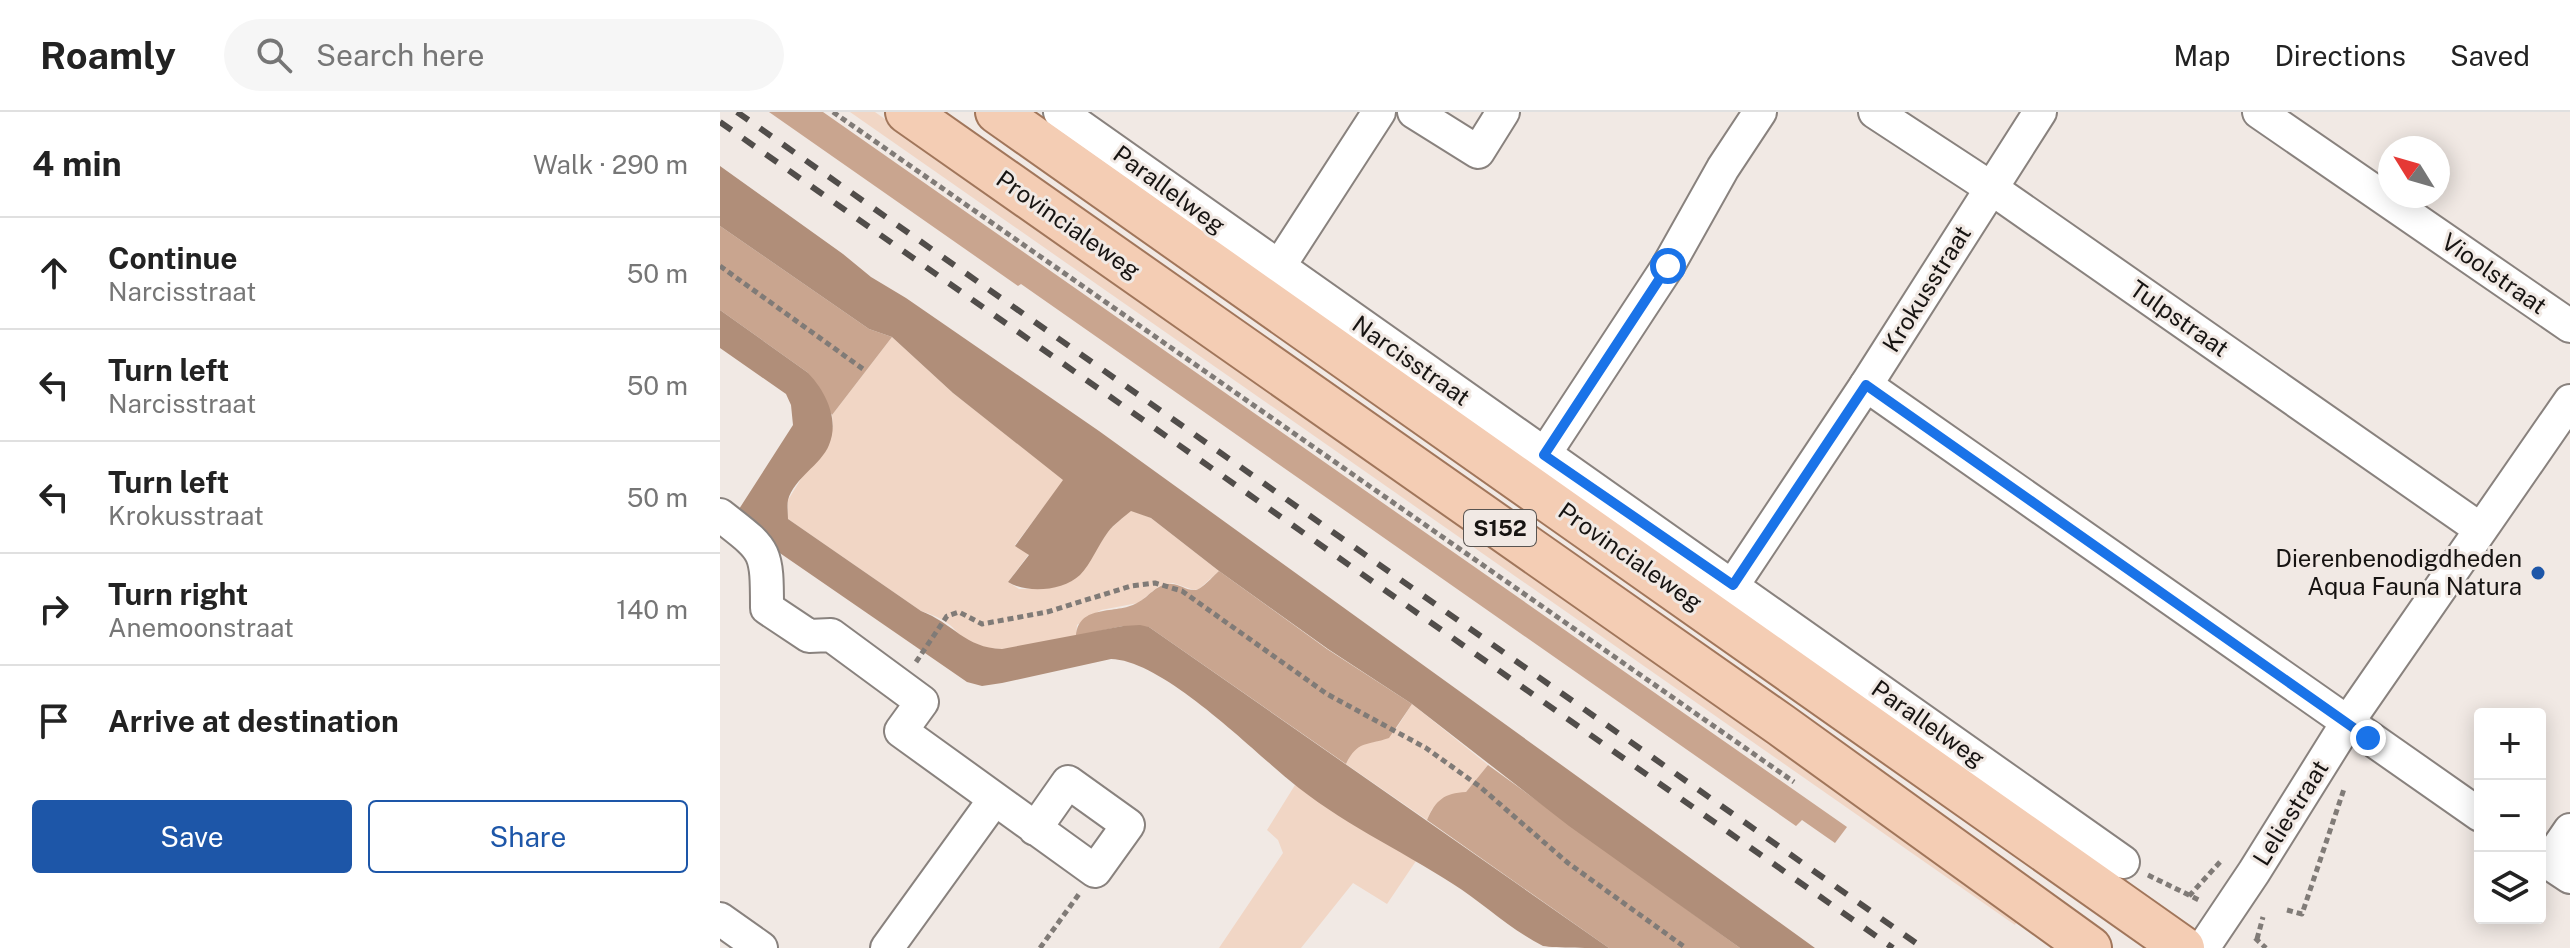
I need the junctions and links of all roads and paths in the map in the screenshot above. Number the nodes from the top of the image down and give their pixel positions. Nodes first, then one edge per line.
1 (833, 112) edge
2 (907, 112) edge
3 (997, 112) edge
4 (1060, 112) edge
5 (1379, 112) edge
6 (1414, 112) edge
7 (1503, 112) edge
8 (1760, 112) edge
9 (1875, 112) edge
10 (2040, 112) edge
11 (2259, 112) edge
12 (1096, 122) edge
13 (1991, 188) junction
14 (720, 266) edge
15 (1278, 268) junction
16 (2570, 326) edge
17 (863, 369) dead end
18 (1866, 385) junction
19 (2570, 401) edge
20 (1544, 455) junction
21 (720, 515) edge
22 (2480, 529) junction
23 (1733, 585) junction
24 (915, 663) dead end
25 (2347, 723) junction
26 (1797, 784) dead end
27 (2345, 786) dead end
28 (994, 800) junction
29 (2474, 811) edge
30 (1035, 829) junction
31 (2570, 830) edge
32 (2123, 862) dead end
33 (2553, 865) edge
34 (1095, 871) junction
35 (2287, 910) dead end
36 (720, 919) edge
37 (2257, 939) dead end
38 (761, 948) edge
39 (887, 948) edge
40 (1040, 948) edge
41 (1686, 948) edge
42 (2090, 948) edge
43 (2183, 948) edge
44 (2203, 948) edge
45 (2266, 948) edge

1 - 26 path
2 - 42 main road, Provincialeweg / S152
3 - 43 main road, Provincialeweg / S152
4 - 12 street, Parallelweg
5 - 15 street
6 - 7 street
8 - 20 street
9 - 13 street, Tulpstraat
10 - 13 street, Krokusstraat
11 - 16 street, Vioolstraat
12 - 15 street, Parallelweg
13 - 18 street, Krokusstraat
13 - 22 street, Tulpstraat
14 - 17 path
15 - 20 street, Narcisstraat
18 - 23 street, Krokusstraat
18 - 25 street
19 - 22 street, Leliestraat
20 - 23 street, Narcisstraat
21 - 28 street
22 - 25 street, Leliestraat
23 - 32 street, Parallelweg
24 - 41 path
25 - 29 street
25 - 44 street, Leliestraat
27 - 35 path
28 - 30 street
28 - 39 street
30 - 34 street
30 - 34 street
31 - 33 street
34 - 40 path
36 - 38 street
37 - 45 path

